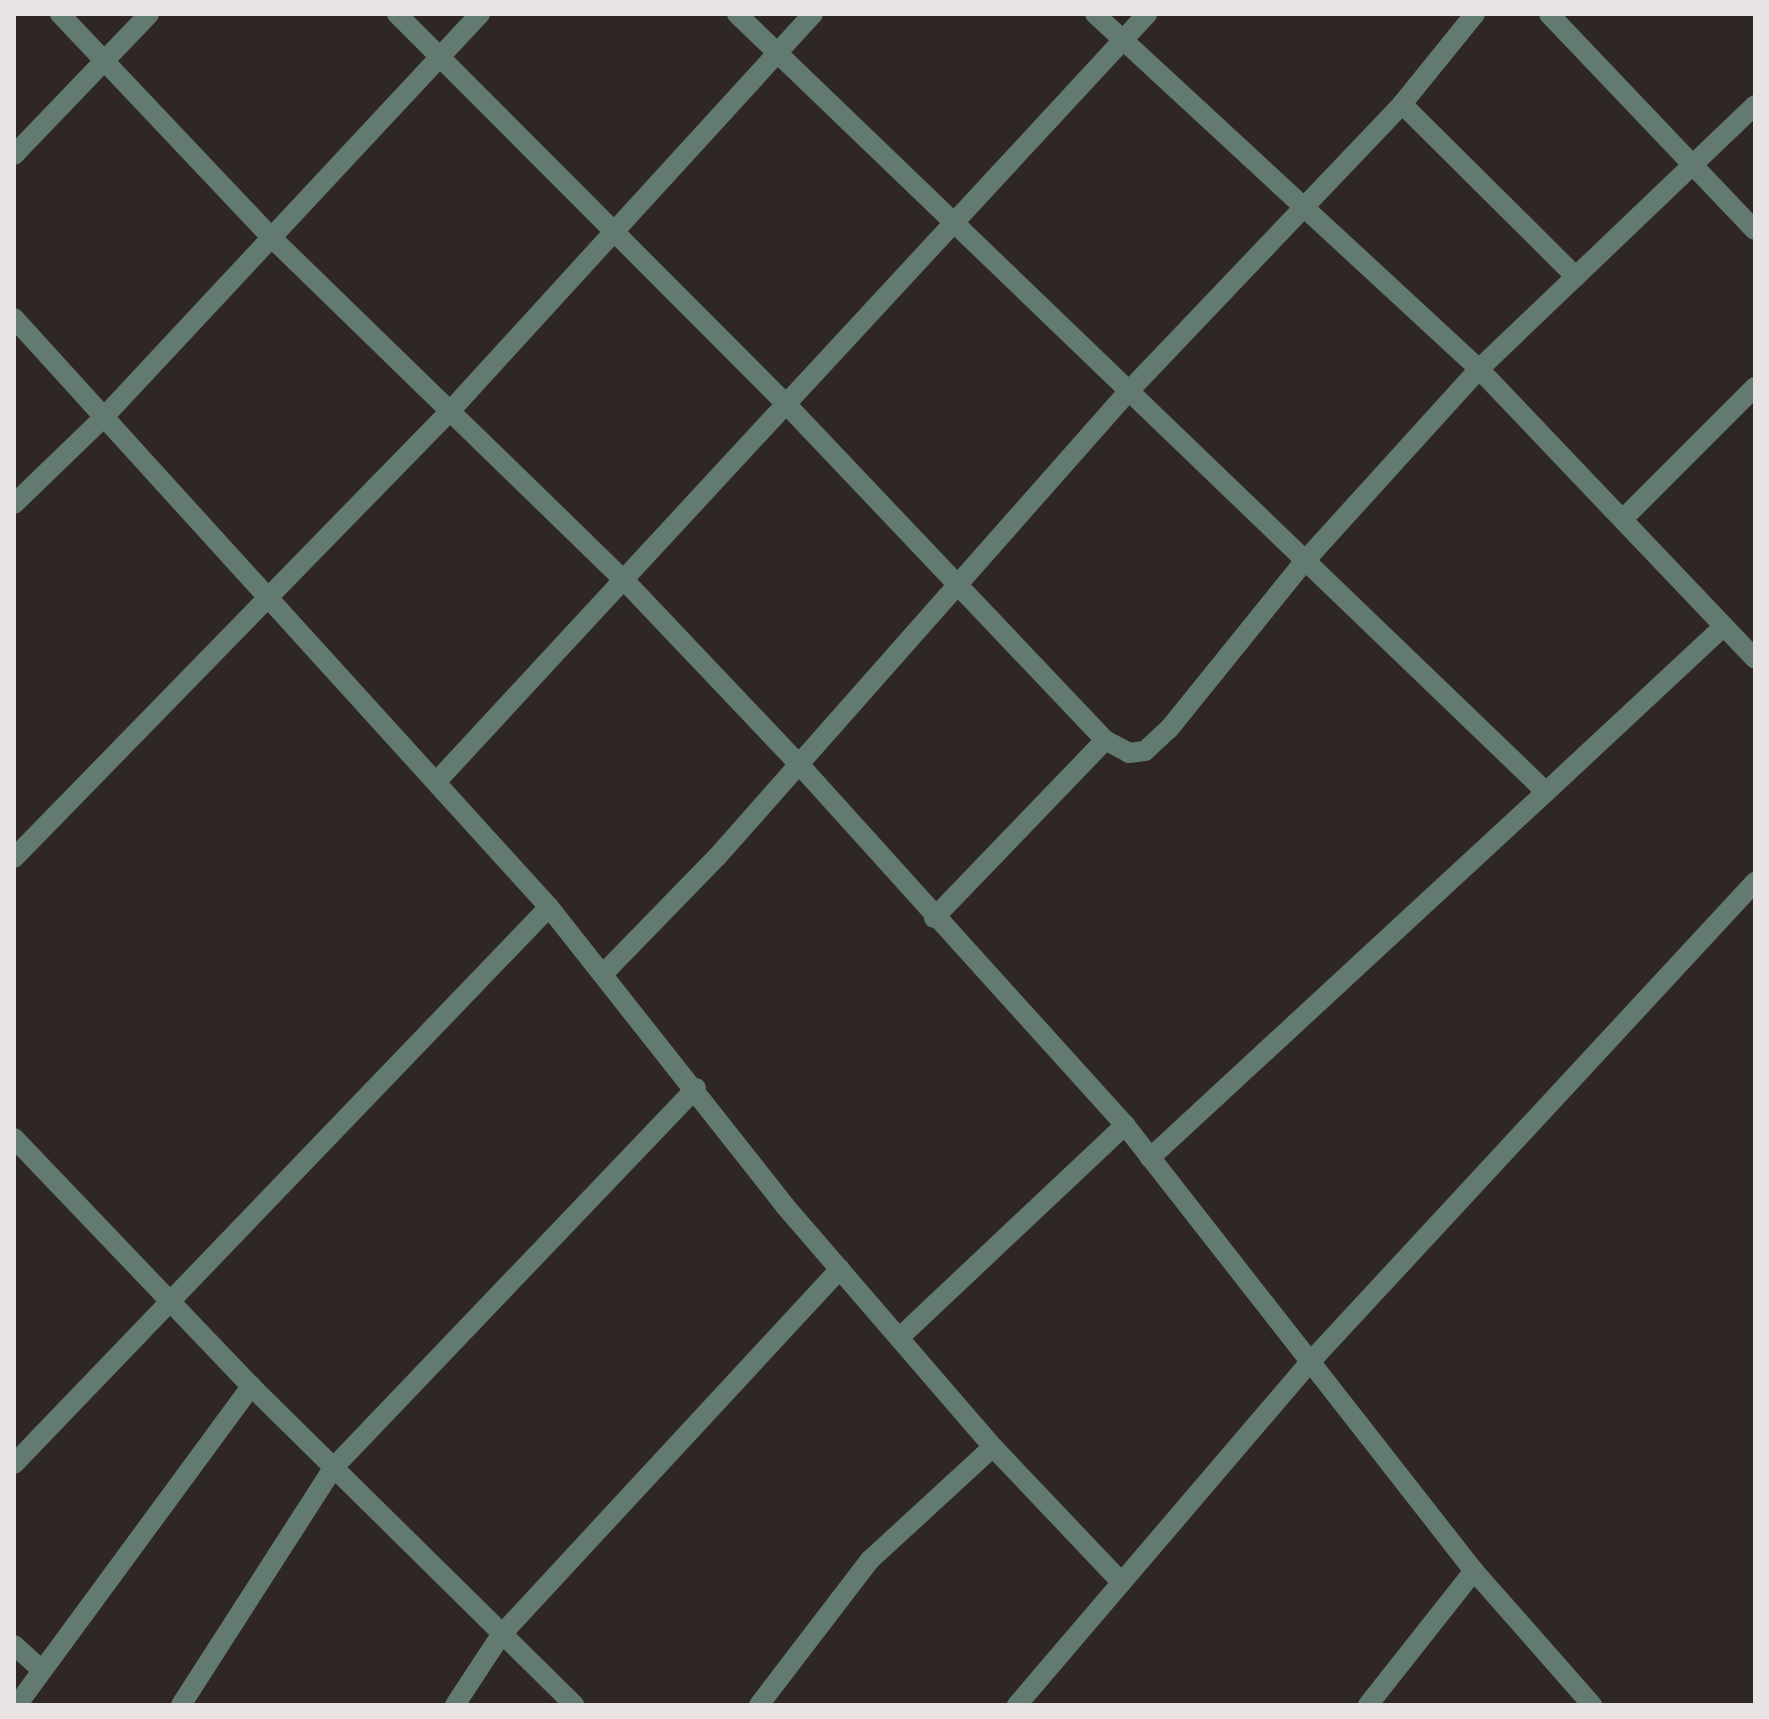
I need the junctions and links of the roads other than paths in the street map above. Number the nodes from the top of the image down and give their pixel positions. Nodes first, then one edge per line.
1 (60, 14) edge
2 (149, 14) edge
3 (397, 14) edge
4 (480, 14) edge
5 (737, 14) edge
6 (813, 14) edge
7 (1095, 14) edge
8 (1147, 14) edge
9 (1549, 14) edge
10 (1468, 17) edge
11 (1123, 41) junction
12 (777, 53) junction
13 (439, 57) junction
14 (105, 60) junction
15 (1402, 104) junction
16 (1755, 105) edge
17 (14, 155) edge
18 (1695, 164) junction
19 (1304, 203) junction
20 (952, 227) junction
21 (616, 230) junction
22 (1755, 230) edge
23 (273, 239) junction
24 (1576, 277) junction
25 (14, 318) edge
26 (1479, 369) junction
27 (1755, 387) edge
28 (1127, 393) junction
29 (788, 406) junction
30 (452, 409) junction
31 (103, 418) junction
32 (14, 504) edge
33 (1623, 519) junction
34 (1303, 563) junction
35 (625, 581) junction
36 (957, 581) junction
37 (268, 592) junction
38 (1721, 629) junction
39 (1755, 659) edge
40 (1105, 740) junction
41 (797, 762) junction
42 (438, 780) junction
43 (1546, 792) junction
44 (14, 858) edge
45 (1755, 882) edge
46 (549, 907) junction
47 (934, 918) junction
48 (604, 973) junction
49 (696, 1088) junction
50 (1125, 1125) junction
51 (14, 1138) edge
52 (1150, 1158) junction
53 (840, 1269) junction
54 (170, 1304) junction
55 (899, 1338) junction
56 (1312, 1360) junction
57 (251, 1386) junction
58 (993, 1447) junction
59 (14, 1464) edge
60 (334, 1467) junction
61 (1474, 1571) junction
62 (1119, 1580) junction
63 (501, 1635) junction
64 (14, 1645) edge
65 (41, 1669) junction
66 (17, 1705) edge
67 (181, 1705) edge
68 (455, 1705) edge
69 (574, 1705) edge
70 (759, 1705) edge
71 (1017, 1705) edge
72 (1368, 1705) edge
73 (1592, 1705) edge

1 - 14 street
2 - 14 street
3 - 13 street
4 - 13 street
5 - 12 street
6 - 12 street
7 - 11 street
8 - 11 street
9 - 18 street
10 - 15 street
11 - 19 street
11 - 20 street
12 - 20 street
12 - 21 street
13 - 21 street
13 - 23 street
14 - 17 street
14 - 23 street
15 - 19 street
15 - 24 street
16 - 18 street
18 - 22 street
18 - 24 street
19 - 26 street
19 - 28 street
20 - 28 street
20 - 29 street
21 - 29 street
21 - 30 street
23 - 30 street
23 - 31 street
24 - 26 street
25 - 31 street
26 - 33 street
26 - 34 street
27 - 33 street
28 - 34 street
28 - 36 street
29 - 35 street
29 - 36 street
30 - 35 street
30 - 37 street
31 - 32 street
31 - 37 street
33 - 38 street
34 - 40 street
34 - 43 street
35 - 41 street
35 - 42 street
36 - 40 street
36 - 41 street
37 - 42 street
37 - 44 street
38 - 39 street
38 - 43 street
40 - 47 street
41 - 47 street
41 - 48 street
42 - 46 street
43 - 52 street
45 - 56 street
46 - 48 street
46 - 54 street
47 - 50 street
48 - 49 street
49 - 53 street
49 - 60 street
50 - 52 street
50 - 55 street
51 - 54 street
52 - 56 street
53 - 55 street
53 - 63 street
54 - 57 street
54 - 59 street
55 - 58 street
56 - 61 street
56 - 62 street
57 - 60 street
57 - 65 street
58 - 62 street
58 - 70 street
60 - 63 street
60 - 67 street
61 - 72 street
61 - 73 street
62 - 71 street
63 - 68 street
63 - 69 street
64 - 65 street
65 - 66 street

